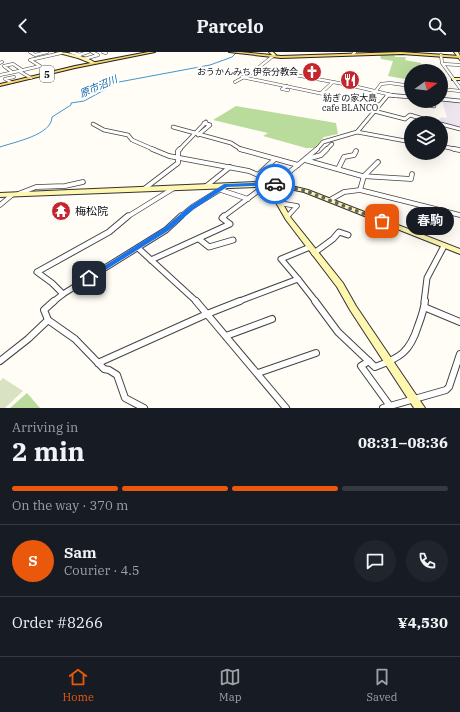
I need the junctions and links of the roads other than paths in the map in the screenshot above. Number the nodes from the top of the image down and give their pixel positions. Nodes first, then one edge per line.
1 (32, 52) edge
2 (47, 52) edge
3 (71, 52) edge
4 (86, 52) edge
5 (92, 52) edge
6 (153, 52) edge
7 (231, 52) edge
8 (271, 52) edge
9 (456, 52) edge
10 (59, 53) edge
11 (141, 53) edge
12 (236, 53) edge
13 (354, 53) edge
14 (393, 53) edge
15 (441, 55) junction
16 (78, 56) junction
17 (273, 56) junction
18 (93, 57) junction
19 (459, 57) edge
20 (84, 59) junction
21 (94, 63) junction
22 (443, 64) edge
23 (448, 64) edge
24 (460, 65) edge
25 (5, 67) junction
26 (258, 68) junction
27 (20, 70) junction
28 (10, 72) junction
29 (448, 72) edge
30 (1, 73) edge
31 (14, 76) junction
32 (242, 77) junction
33 (31, 78) junction
34 (453, 79) junction
35 (460, 79) edge
36 (20, 80) junction
37 (11, 82) junction
38 (235, 82) dead end
39 (333, 82) junction
40 (0, 85) edge
41 (404, 85) edge
42 (286, 86) junction
43 (448, 89) edge
44 (288, 90) dead end
45 (376, 90) junction
46 (460, 90) edge
47 (321, 93) junction
48 (388, 95) junction
49 (404, 96) edge
50 (448, 100) edge
51 (460, 101) edge
52 (367, 102) junction
53 (379, 104) junction
54 (374, 111) junction
55 (404, 119) edge
56 (179, 123) dead end
57 (93, 124) dead end
58 (448, 126) edge
59 (460, 130) edge
60 (357, 132) junction
61 (194, 134) junction
62 (198, 135) junction
63 (404, 141) edge
64 (332, 144) dead end
65 (448, 147) edge
66 (460, 150) edge
67 (356, 151) dead end
68 (179, 158) junction
69 (275, 159) junction
70 (305, 160) junction
71 (378, 162) dead end
72 (298, 165) junction
73 (230, 168) junction
74 (338, 170) junction
75 (259, 174) junction
76 (412, 174) dead end
77 (364, 176) junction
78 (83, 182) dead end
79 (276, 183) junction
80 (260, 186) junction
81 (205, 187) junction
82 (174, 188) junction
83 (223, 188) junction
84 (144, 189) junction
85 (360, 190) junction
86 (2, 194) edge
87 (15, 194) junction
88 (248, 199) junction
89 (330, 200) junction
90 (280, 202) junction
91 (0, 205) edge
92 (460, 215) edge
93 (287, 217) junction
94 (348, 235) dead end
95 (200, 239) junction
96 (233, 240) dead end
97 (444, 246) junction
98 (138, 248) junction
99 (312, 250) junction
100 (460, 252) edge
101 (151, 260) junction
102 (298, 279) junction
103 (63, 294) junction
104 (424, 308) junction
105 (206, 314) junction
106 (272, 319) dead end
107 (48, 320) junction
108 (460, 322) edge
109 (226, 336) junction
110 (316, 353) dead end
111 (460, 354) edge
112 (0, 361) edge
113 (369, 361) junction
114 (98, 362) junction
115 (389, 362) junction
116 (258, 373) junction
117 (417, 404) edge
118 (387, 407) edge
119 (144, 408) edge
120 (286, 408) edge

1 - 2 street
3 - 16 street
4 - 16 street
4 - 18 street
5 - 18 street
6 - 11 main road, 5
7 - 12 main road
8 - 17 street
9 - 19 street
10 - 16 street
10 - 27 street
11 - 21 main road, 5
12 - 17 main road
13 - 14 main road
13 - 17 main road
14 - 15 main road
15 - 19 main road
15 - 22 street
16 - 20 street
17 - 26 street
18 - 20 street
20 - 21 street
21 - 33 main road, 5
23 - 24 street
25 - 27 street
25 - 28 street
25 - 30 street
26 - 32 street
26 - 39 street
27 - 28 street
27 - 33 street
28 - 30 street
28 - 31 street
29 - 34 street
31 - 36 street
31 - 37 street
32 - 38 street
32 - 42 street
33 - 36 main road, 5
34 - 35 street
34 - 46 street
36 - 37 main road, 5
37 - 40 main road, 5
39 - 45 street
39 - 47 street
41 - 45 street
42 - 44 street
42 - 47 street
43 - 46 street
45 - 48 street
45 - 52 street
47 - 52 street
48 - 49 street
48 - 53 street
50 - 51 street
52 - 53 street
53 - 54 street
54 - 55 street
54 - 60 street
56 - 61 street
57 - 68 street
58 - 59 street
60 - 63 street
60 - 70 street
61 - 62 street
61 - 62 street
61 - 68 street
62 - 69 street
64 - 70 street
65 - 66 street
67 - 74 street
68 - 73 street
68 - 84 street
69 - 72 street
69 - 75 street
70 - 72 street
70 - 74 street
71 - 77 street
72 - 79 street
73 - 75 street
73 - 81 street
74 - 77 street
75 - 79 street
76 - 77 street
77 - 85 street
78 - 87 street
79 - 80 street
79 - 89 street
80 - 83 street
80 - 88 street
80 - 90 street
81 - 82 street
81 - 83 street
82 - 84 street
82 - 103 street
83 - 88 street
83 - 98 street
84 - 87 street
85 - 89 street
85 - 92 street
86 - 87 street
87 - 91 street
88 - 95 street
89 - 97 street
90 - 93 street
90 - 93 street
93 - 99 street
94 - 99 street
95 - 96 street
95 - 101 street
97 - 100 street
97 - 104 street
98 - 101 street
98 - 103 street
99 - 102 street
99 - 115 street
101 - 105 street
102 - 105 street
102 - 113 street
103 - 107 street
104 - 108 street
104 - 115 street
105 - 109 street
105 - 114 street
106 - 109 street
107 - 112 street
107 - 114 street
109 - 116 street
110 - 116 street
111 - 117 street
113 - 115 street
113 - 118 street
114 - 119 street
115 - 117 street
116 - 120 street
117 - 118 street

